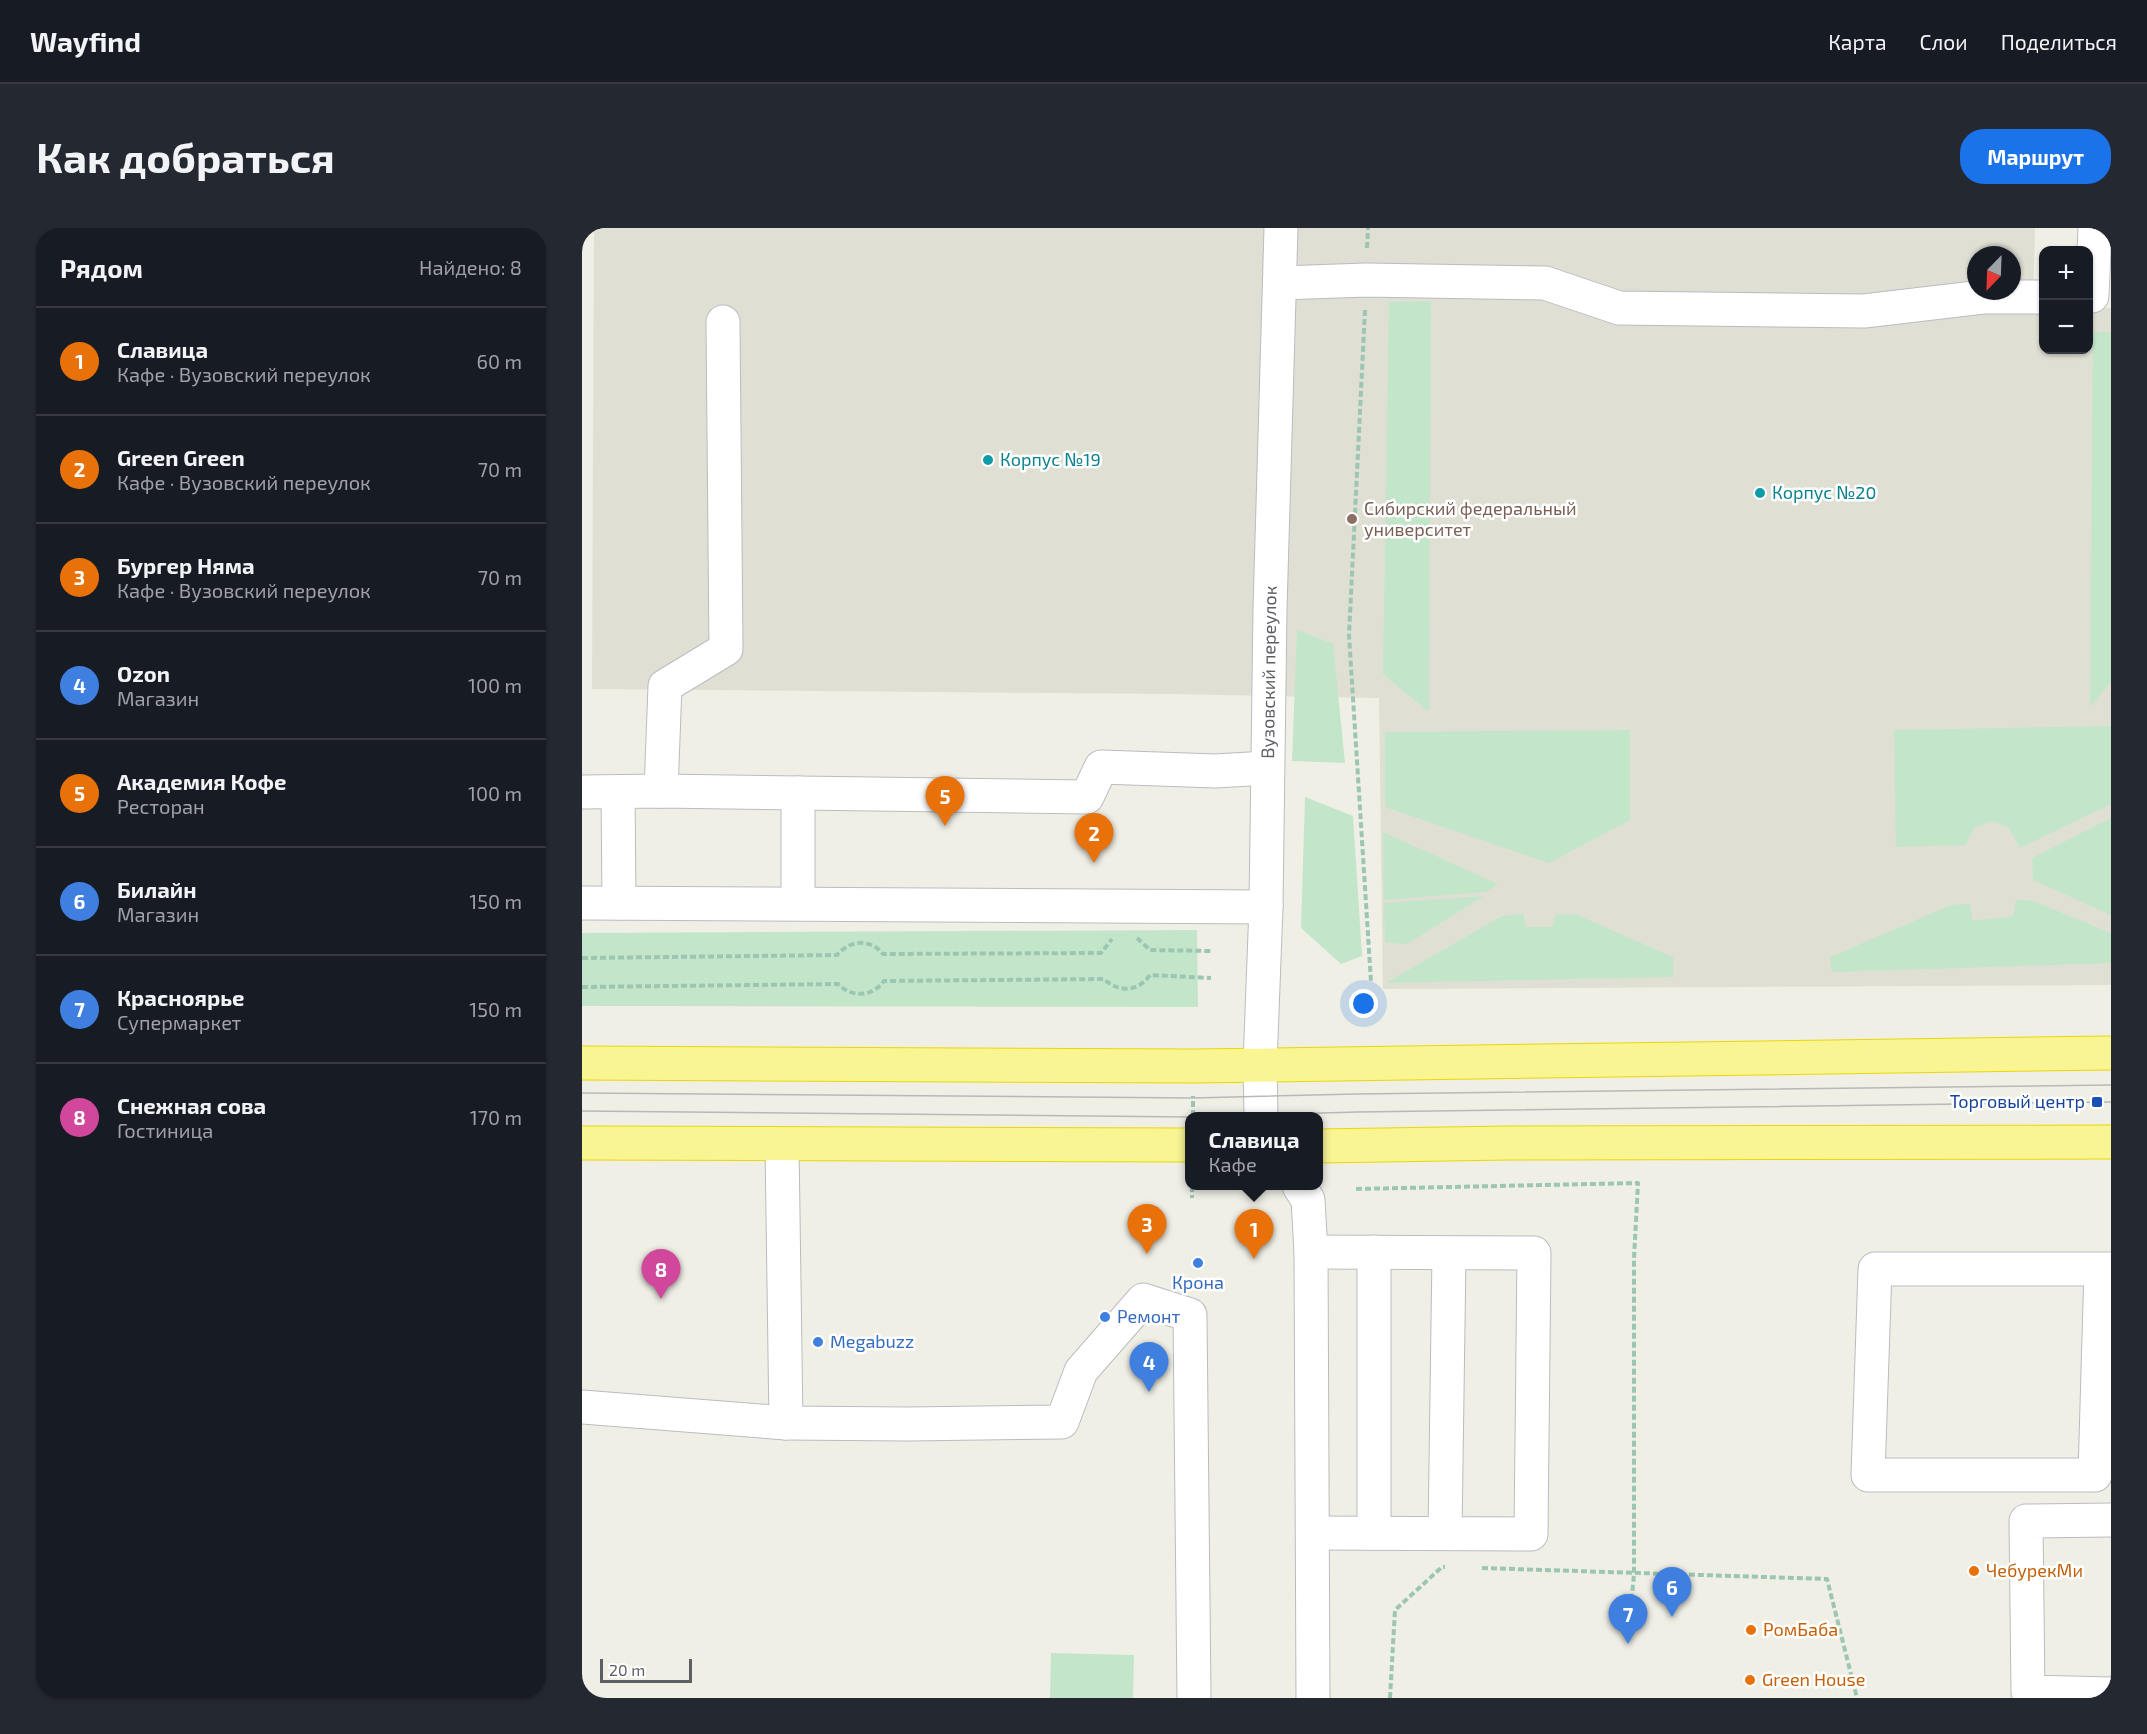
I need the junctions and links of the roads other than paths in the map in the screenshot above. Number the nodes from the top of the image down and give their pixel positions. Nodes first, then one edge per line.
1 (1281, 228) edge
2 (2095, 228) edge
3 (1281, 283) junction
4 (2097, 296) edge
5 (2039, 297) edge
6 (723, 322) dead end
7 (1267, 768) junction
8 (661, 791) junction
9 (582, 792) edge
10 (618, 792) junction
11 (798, 793) junction
12 (582, 903) edge
13 (619, 903) junction
14 (798, 903) junction
15 (1266, 907) junction
16 (2111, 1053) edge
17 (582, 1063) edge
18 (1260, 1065) junction
19 (1261, 1112) edge
20 (2111, 1142) edge
21 (582, 1143) edge
22 (1185, 1144) edge
23 (782, 1145) junction
24 (1323, 1146) edge
25 (1302, 1190) edge
26 (1311, 1252) junction
27 (1374, 1252) junction
28 (1449, 1254) junction
29 (2106, 1269) edge
30 (582, 1407) edge
31 (786, 1423) junction
32 (2111, 1520) edge
33 (1313, 1533) junction
34 (1374, 1533) junction
35 (1445, 1533) junction
36 (2111, 1694) edge
37 (1194, 1698) edge
38 (1313, 1698) edge

1 - 3 street, Вузовский переулок
2 - 4 street
3 - 5 street
3 - 7 street, Вузовский переулок
6 - 8 street
7 - 11 street
7 - 15 street, Вузовский переулок
8 - 10 street
8 - 11 street
9 - 10 street
10 - 13 street
11 - 14 street
12 - 13 street
13 - 14 street
14 - 15 street
15 - 18 street, Вузовский переулок
16 - 18 highway
17 - 18 highway
18 - 19 street, Вузовский переулок
20 - 24 highway
21 - 23 highway
22 - 23 highway
23 - 31 street
25 - 26 street
26 - 27 street
26 - 33 street
27 - 28 street
27 - 34 street
28 - 35 street
28 - 35 street
29 - 29 street
30 - 31 street
31 - 37 street
32 - 36 street
33 - 34 street
33 - 38 street
34 - 35 street

